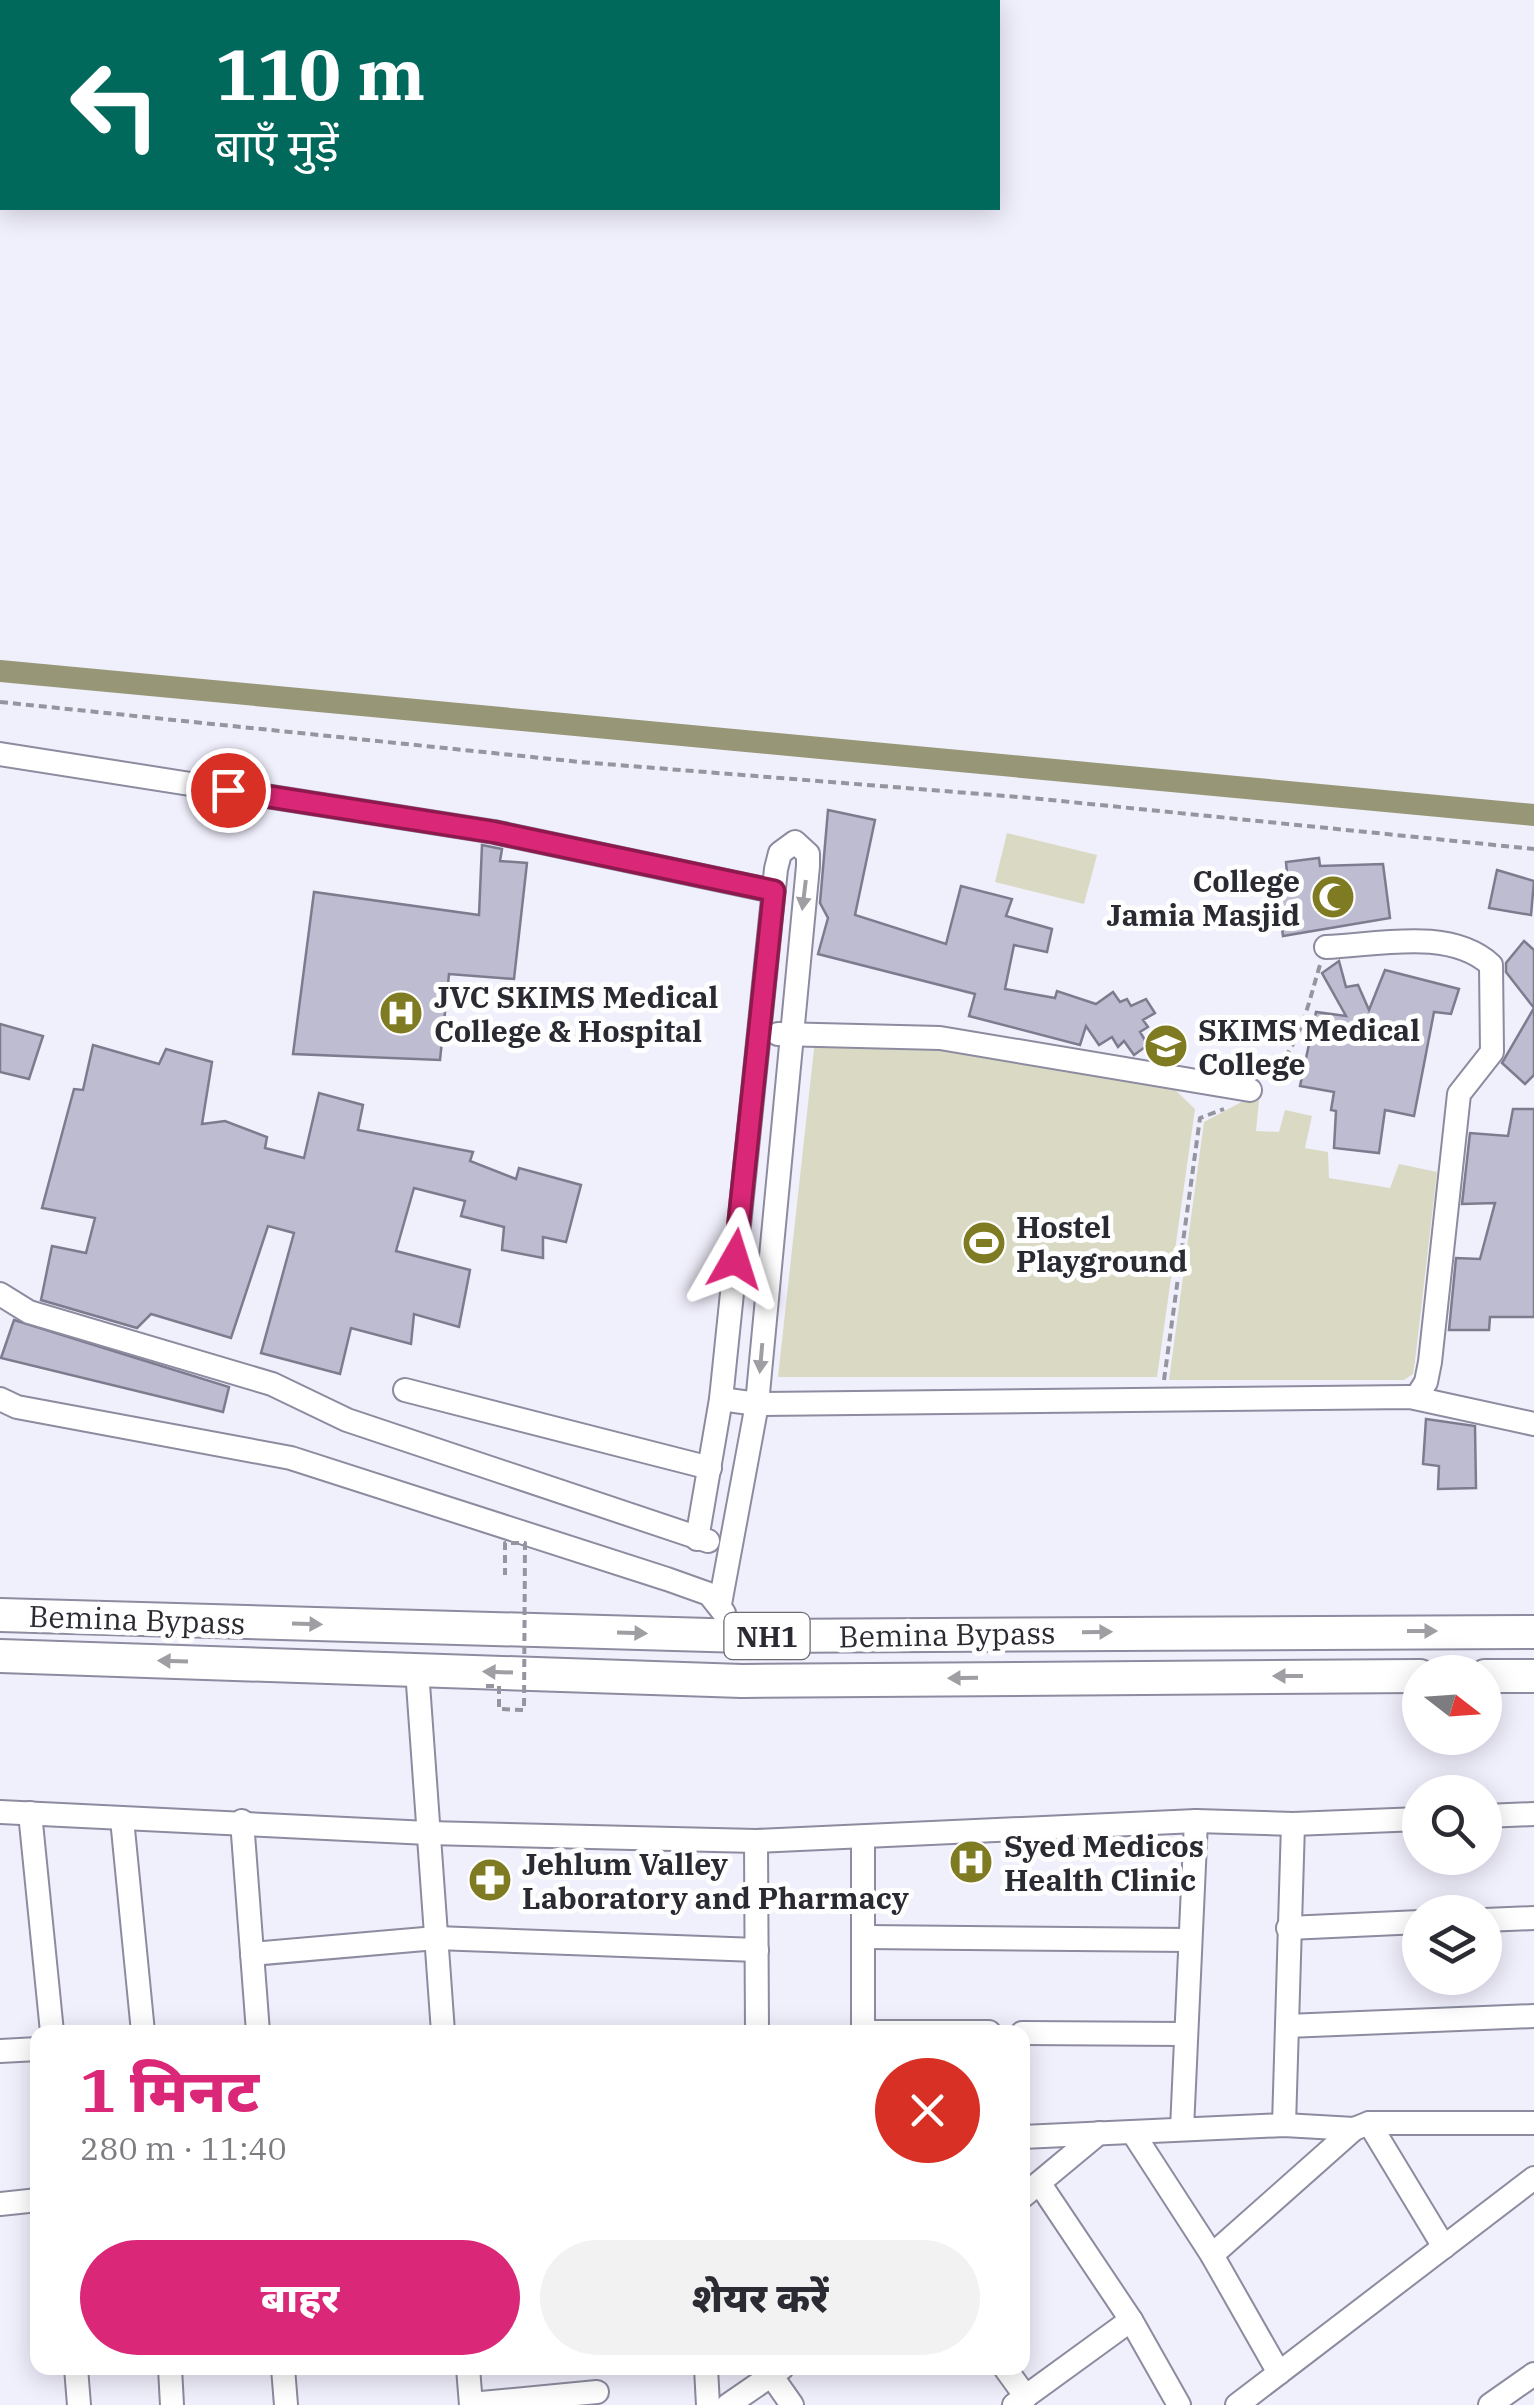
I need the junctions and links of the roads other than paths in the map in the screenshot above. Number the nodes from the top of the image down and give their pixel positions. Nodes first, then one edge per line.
1 (0, 754) edge
2 (774, 891) junction
3 (1326, 946) road end
4 (758, 1032) junction
5 (789, 1034) junction
6 (1250, 1090) road end
7 (0, 1294) edge
8 (405, 1390) dead end
9 (1416, 1398) junction
10 (0, 1399) edge
11 (721, 1399) junction
12 (757, 1404) junction
13 (1534, 1424) edge
14 (710, 1468) junction
15 (697, 1539) junction
16 (731, 1545) junction
17 (720, 1604) junction
18 (0, 1615) edge
19 (1534, 1632) edge
20 (730, 1636) junction
21 (0, 1656) edge
22 (417, 1670) junction
23 (1402, 1676) edge
24 (1502, 1676) edge
25 (1534, 1676) edge
26 (0, 1812) edge
27 (30, 1813) junction
28 (1534, 1814) edge
29 (1502, 1815) edge
30 (122, 1820) junction
31 (1402, 1820) edge
32 (242, 1821) junction
33 (1196, 1821) junction
34 (1293, 1824) junction
35 (428, 1833) junction
36 (862, 1837) junction
37 (756, 1841) junction
38 (1534, 1918) edge
39 (1502, 1919) edge
40 (1402, 1923) edge
41 (1288, 1928) junction
42 (866, 1937) junction
43 (436, 1938) junction
44 (1189, 1940) junction
45 (757, 1950) junction
46 (252, 1954) junction
47 (1534, 2016) edge
48 (51, 2025) edge
49 (142, 2025) edge
50 (257, 2025) edge
51 (442, 2025) edge
52 (757, 2025) edge
53 (863, 2025) edge
54 (1287, 2026) junction
55 (1030, 2033) edge
56 (1185, 2034) junction
57 (30, 2049) edge
58 (0, 2050) edge
59 (1534, 2123) edge
60 (1284, 2125) junction
61 (1361, 2126) junction
62 (1182, 2129) junction
63 (1099, 2133) junction
64 (1134, 2134) junction
65 (1030, 2137) edge
66 (1534, 2178) edge
67 (1031, 2190) edge
68 (30, 2201) edge
69 (0, 2204) edge
70 (1444, 2247) junction
71 (1212, 2255) junction
72 (1130, 2320) junction
73 (1279, 2373) junction
74 (1534, 2374) edge
75 (77, 2375) edge
76 (170, 2375) edge
77 (284, 2375) edge
78 (469, 2375) edge
79 (706, 2375) edge
80 (771, 2375) edge
81 (779, 2375) edge
82 (1008, 2375) edge
83 (598, 2399) edge
84 (1020, 2401) edge
85 (1493, 2404) edge
86 (79, 2405) edge
87 (172, 2405) edge
88 (286, 2405) edge
89 (471, 2405) edge
90 (708, 2405) edge
91 (728, 2405) edge
92 (792, 2405) edge
93 (1179, 2405) edge
94 (1237, 2405) edge

1 - 2 street
2 - 4 street
2 -> 5 street
3 - 9 street
4 - 5 street
4 - 11 street
5 - 6 street
5 -> 12 street
7 - 15 street
8 - 14 street
9 - 12 street
9 - 13 street
10 - 17 street
11 - 12 street
11 - 14 street
12 - 16 street
14 - 15 street
15 - 16 street
16 - 17 street
17 - 20 street
18 -> 20 highway, Bemina Bypass / NH1
20 -> 19 highway, Bemina Bypass / NH1
22 -> 21 highway, Bemina Bypass / NH1
23 -> 22 highway, Bemina Bypass / NH1
22 - 35 street
24 - 25 highway
26 - 27 street
27 - 30 street
27 - 48 street
28 - 29 street
30 - 32 street
30 - 49 street
31 - 34 street
32 - 35 street
32 - 46 street
33 - 34 street
33 - 36 street
33 - 44 street
34 - 41 street
35 - 37 street
35 - 43 street
36 - 37 street
36 - 42 street
37 - 45 street
38 - 39 street
40 - 41 street
41 - 54 street
42 - 44 street
42 - 53 street
43 - 45 street
43 - 46 street
43 - 51 street
44 - 56 street
45 - 52 street
46 - 50 street
47 - 54 street
54 - 60 street
55 - 56 street
56 - 62 street
57 - 58 street
59 - 61 street
60 - 61 street
60 - 62 street
61 - 70 street
61 - 71 street
62 - 64 street
63 - 64 street
63 - 65 street
63 - 67 street
64 - 71 street
66 - 70 street
67 - 72 street
68 - 69 street
70 - 73 street
71 - 73 street
72 - 84 street
72 - 93 street
73 - 94 street
74 - 85 street
75 - 86 street
76 - 87 street
77 - 88 street
78 - 89 street
79 - 90 street
80 - 91 street
81 - 92 street
82 - 84 street
83 - 89 street

